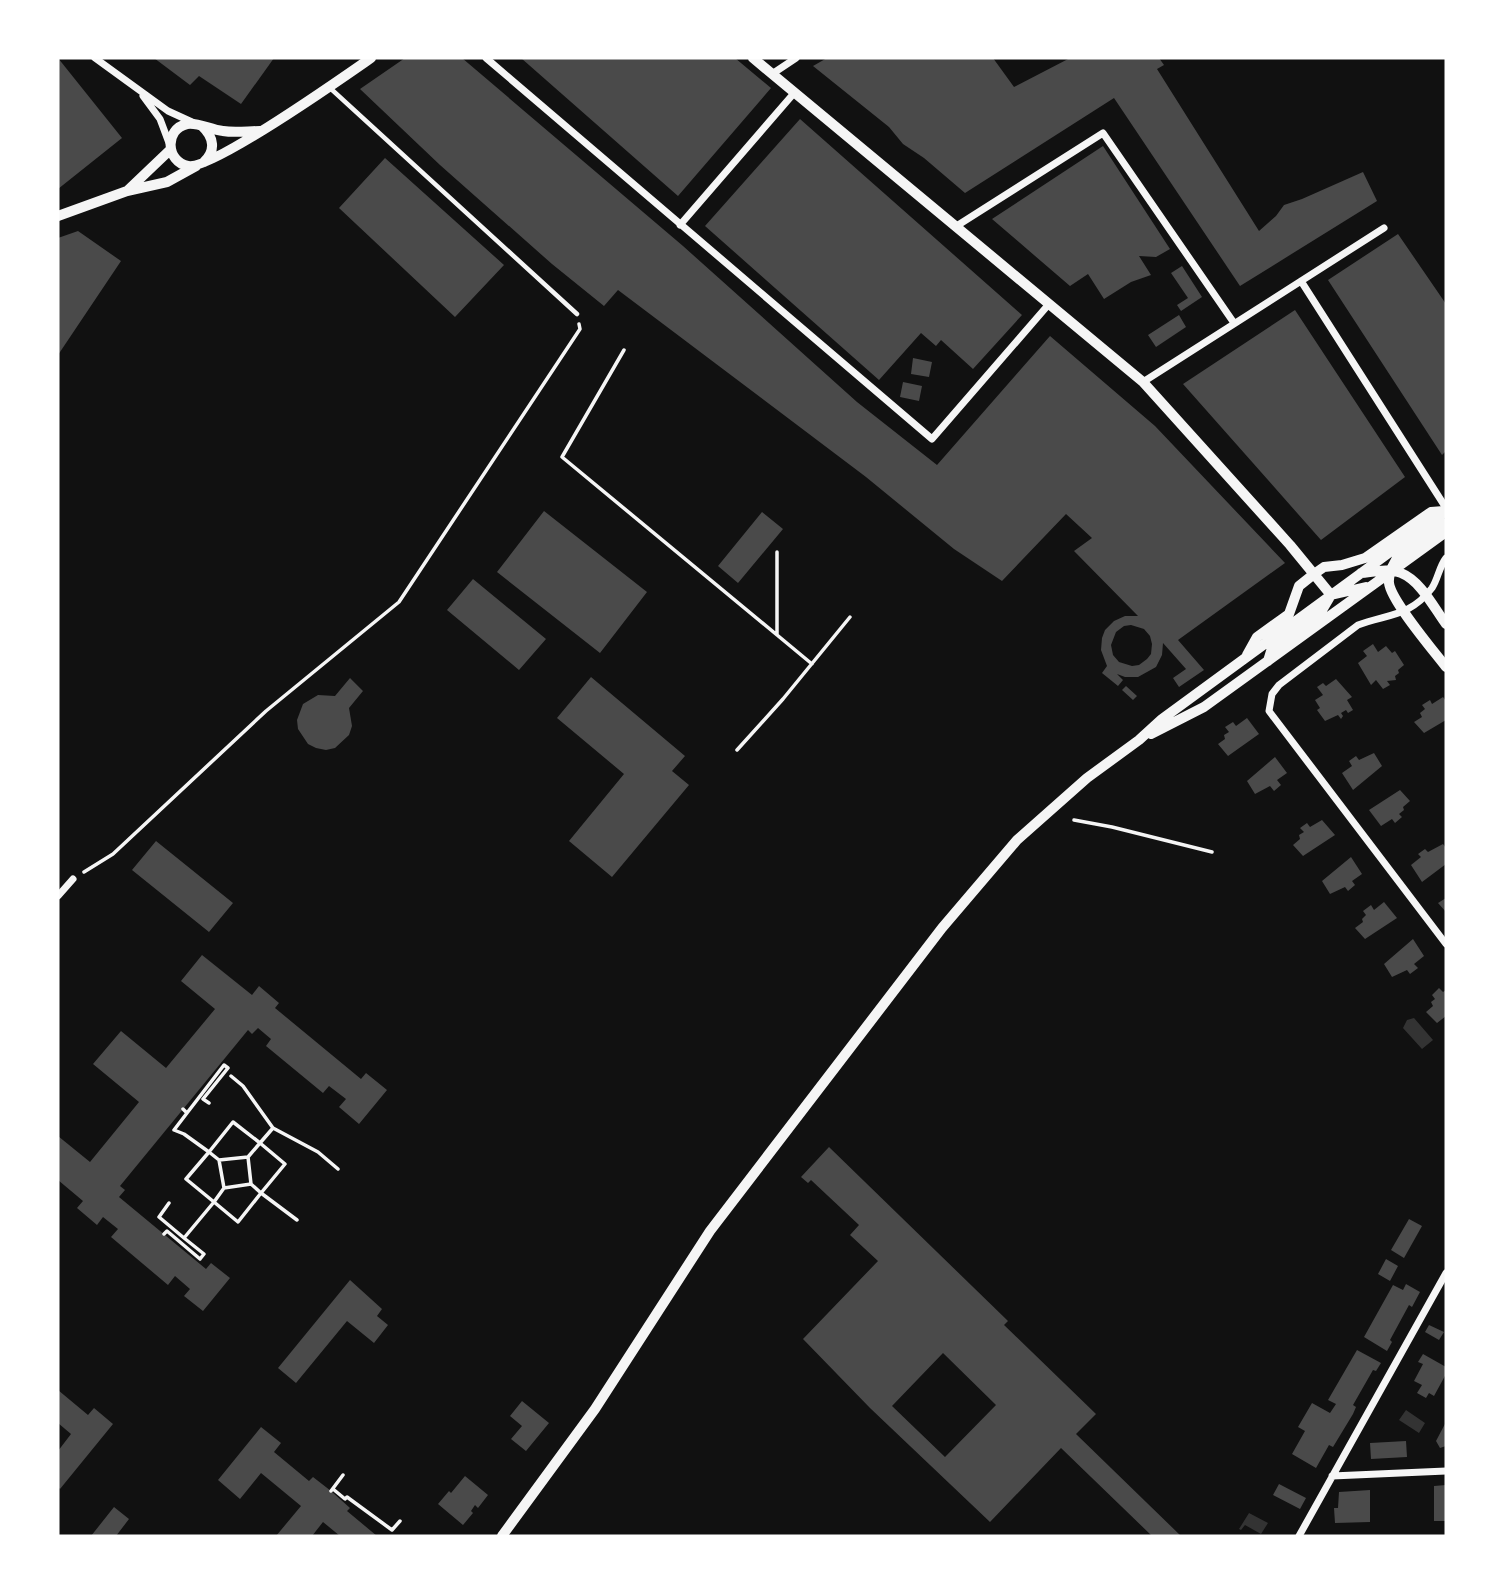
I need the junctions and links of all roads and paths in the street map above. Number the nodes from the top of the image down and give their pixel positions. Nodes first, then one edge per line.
1 (95, 58) edge
2 (371, 58) edge
3 (485, 58) edge
4 (752, 58) edge
5 (796, 58) edge
6 (772, 74) junction
7 (330, 88) junction
8 (138, 89) junction
9 (795, 92) junction
10 (199, 125) junction
11 (260, 131) junction
12 (170, 147) junction
13 (199, 165) junction
14 (127, 191) junction
15 (58, 216) edge
16 (680, 225) junction
17 (956, 227) junction
18 (1384, 228) dead end
19 (1301, 281) junction
20 (1049, 304) junction
21 (577, 314) joint
22 (1234, 323) junction
23 (624, 350) dead end
24 (1143, 382) junction
25 (1446, 510) edge
26 (1446, 523) edge
27 (1446, 532) edge
28 (777, 552) dead end
29 (1446, 558) edge
30 (1391, 571) junction
31 (1360, 573) junction
32 (1314, 574) junction
33 (1369, 587) junction
34 (1331, 595) junction
35 (1425, 596) junction
36 (1404, 611) junction
37 (850, 617) dead end
38 (1446, 624) edge
39 (777, 635) junction
40 (1245, 657) junction
41 (1268, 661) junction
42 (812, 664) junction
43 (1446, 667) edge
44 (1139, 740) junction
45 (737, 750) dead end
46 (1074, 820) dead end
47 (1212, 852) dead end
48 (73, 879) joint
49 (58, 897) edge
50 (1446, 944) edge
51 (231, 1076) dead end
52 (209, 1103) dead end
53 (273, 1128) junction
54 (260, 1143) junction
55 (209, 1152) junction
56 (248, 1157) junction
57 (219, 1160) junction
58 (338, 1169) dead end
59 (251, 1184) junction
60 (224, 1188) junction
61 (261, 1193) junction
62 (214, 1202) junction
63 (169, 1203) dead end
64 (297, 1220) dead end
65 (167, 1231) junction
66 (184, 1237) junction
67 (1446, 1273) edge
68 (1446, 1471) edge
69 (343, 1475) dead end
70 (1332, 1476) junction
71 (400, 1521) dead end
72 (502, 1536) edge
73 (1299, 1536) edge

1 - 8 street
2 - 7 street
3 - 16 street
4 - 6 street
5 - 6 street
6 - 9 street
7 - 11 street
7 - 21 lane
8 - 10 street
8 - 12 street
9 - 16 street
9 - 17 street
10 - 11 street
10 - 12 street
10 - 13 street
11 - 13 street
12 - 13 street
12 - 14 street
13 - 14 street
14 - 15 street
16 - 20 street
17 - 20 street
17 - 22 street
18 - 19 street
19 - 22 street
19 - 25 street
20 - 24 street
21 - 48 path
22 - 24 street
23 - 39 path
24 - 32 street
25 - 31 street
25 - 32 street
26 - 30 street
27 - 30 street
28 - 39 path
29 - 35 street
30 - 31 street
30 - 33 street
30 - 35 street
30 - 36 street
31 - 34 street
32 - 34 street
32 - 40 street
33 - 34 street
33 - 41 street
34 - 40 street
34 - 41 street
35 - 36 street
35 - 38 street
36 - 43 street
36 - 50 street
37 - 42 path
39 - 42 path
40 - 44 street
41 - 44 street
42 - 45 path
44 - 72 street
46 - 47 path
48 - 49 street
51 - 53 path
52 - 55 path
53 - 54 path
53 - 58 path
54 - 55 path
54 - 56 path
54 - 61 path
55 - 57 path
55 - 62 path
56 - 57 path
56 - 59 path
57 - 60 path
59 - 60 path
59 - 61 path
60 - 62 path
61 - 62 path
61 - 64 path
62 - 66 path
63 - 65 path
65 - 66 path
65 - 66 path
67 - 70 street
68 - 70 street
69 - 71 path
70 - 73 street

